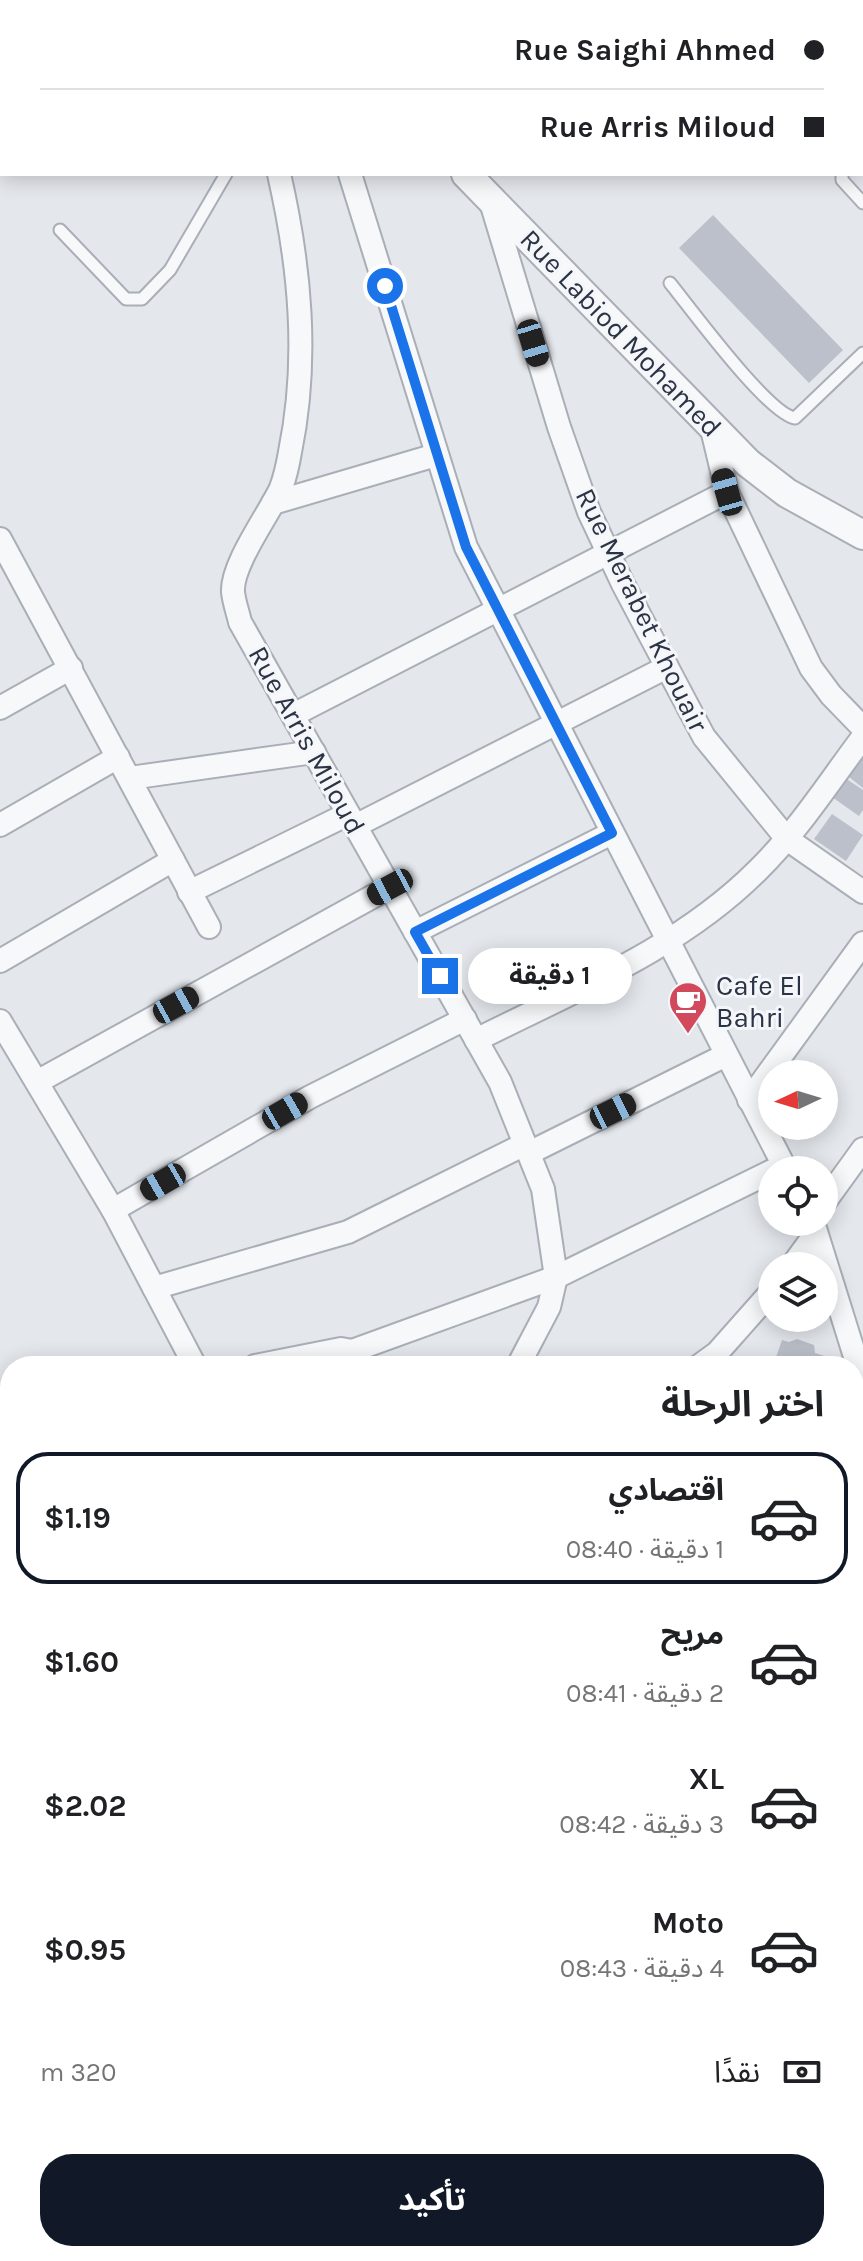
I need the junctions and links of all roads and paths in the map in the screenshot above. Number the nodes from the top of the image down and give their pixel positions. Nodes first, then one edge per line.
1 (225, 176) edge
2 (279, 176) edge
3 (351, 176) edge
4 (842, 176) edge
5 (486, 186) edge
6 (863, 203) edge
7 (60, 230) dead end
8 (670, 283) dead end
9 (863, 353) edge
10 (711, 425) junction
11 (436, 455) junction
12 (727, 492) junction
13 (273, 503) junction
14 (859, 526) edge
15 (0, 539) edge
16 (607, 551) junction
17 (498, 609) junction
18 (667, 667) junction
19 (71, 668) junction
20 (0, 708) edge
21 (293, 715) junction
22 (554, 722) junction
23 (863, 728) edge
24 (863, 737) edge
25 (314, 752) junction
26 (118, 757) junction
27 (130, 778) junction
28 (352, 820) junction
29 (0, 825) edge
30 (612, 833) junction
31 (787, 839) junction
32 (173, 860) junction
33 (390, 887) junction
34 (189, 892) junction
35 (863, 892) edge
36 (209, 927) dead end
37 (415, 932) junction
38 (668, 943) junction
39 (863, 943) edge
40 (0, 961) edge
41 (465, 1019) junction
42 (0, 1021) edge
43 (476, 1040) junction
44 (726, 1055) junction
45 (37, 1082) junction
46 (749, 1100) junction
47 (527, 1149) junction
48 (863, 1149) edge
49 (773, 1156) edge
50 (758, 1179) edge
51 (838, 1184) edge
52 (113, 1210) junction
53 (818, 1236) edge
54 (556, 1277) junction
55 (154, 1288) junction
56 (758, 1307) edge
57 (190, 1356) edge
58 (296, 1356) edge
59 (341, 1356) edge
60 (359, 1356) edge
61 (523, 1356) edge
62 (713, 1356) edge
63 (855, 1356) edge

1 - 7 lane
2 - 13 street, Rue Arris Miloud
3 - 11 street
4 - 6 lane
5 - 10 street, Rue Labiod Mohamed
5 - 16 street, Rue Merabet Khouair
8 - 9 lane
10 - 12 street
10 - 14 street, Rue Labiod Mohamed
11 - 13 street
11 - 17 street
12 - 16 street
12 - 23 street
13 - 21 street, Rue Arris Miloud
15 - 19 street
16 - 17 street
16 - 18 street, Rue Merabet Khouair
17 - 21 street
17 - 22 street
18 - 22 street
18 - 31 street, Rue Merabet Khouair
19 - 20 street
19 - 26 street
21 - 25 street, Rue Arris Miloud
22 - 28 street
22 - 30 street
24 - 31 street
25 - 27 street
25 - 28 street, Rue Arris Miloud
26 - 27 street
26 - 29 street
27 - 32 street
28 - 33 street, Rue Arris Miloud
28 - 34 street
30 - 37 street
30 - 38 street
31 - 35 street, Rue Merabet Khouair
31 - 38 street
32 - 34 street
32 - 40 street
33 - 37 street, Rue Arris Miloud
33 - 45 street
34 - 36 street
37 - 41 street, Rue Arris Miloud
38 - 43 street
38 - 44 street
39 - 46 street
41 - 43 street, Rue Arris Miloud
41 - 52 street
42 - 45 street
43 - 47 street, Rue Arris Miloud
44 - 46 street
44 - 47 street
45 - 52 street
46 - 49 street
47 - 54 street, Rue Arris Miloud
47 - 55 street
48 - 51 street
50 - 54 street
52 - 55 street
53 - 63 street
54 - 60 street
54 - 61 street, Rue Arris Miloud
55 - 57 street
56 - 62 street
58 - 59 street

